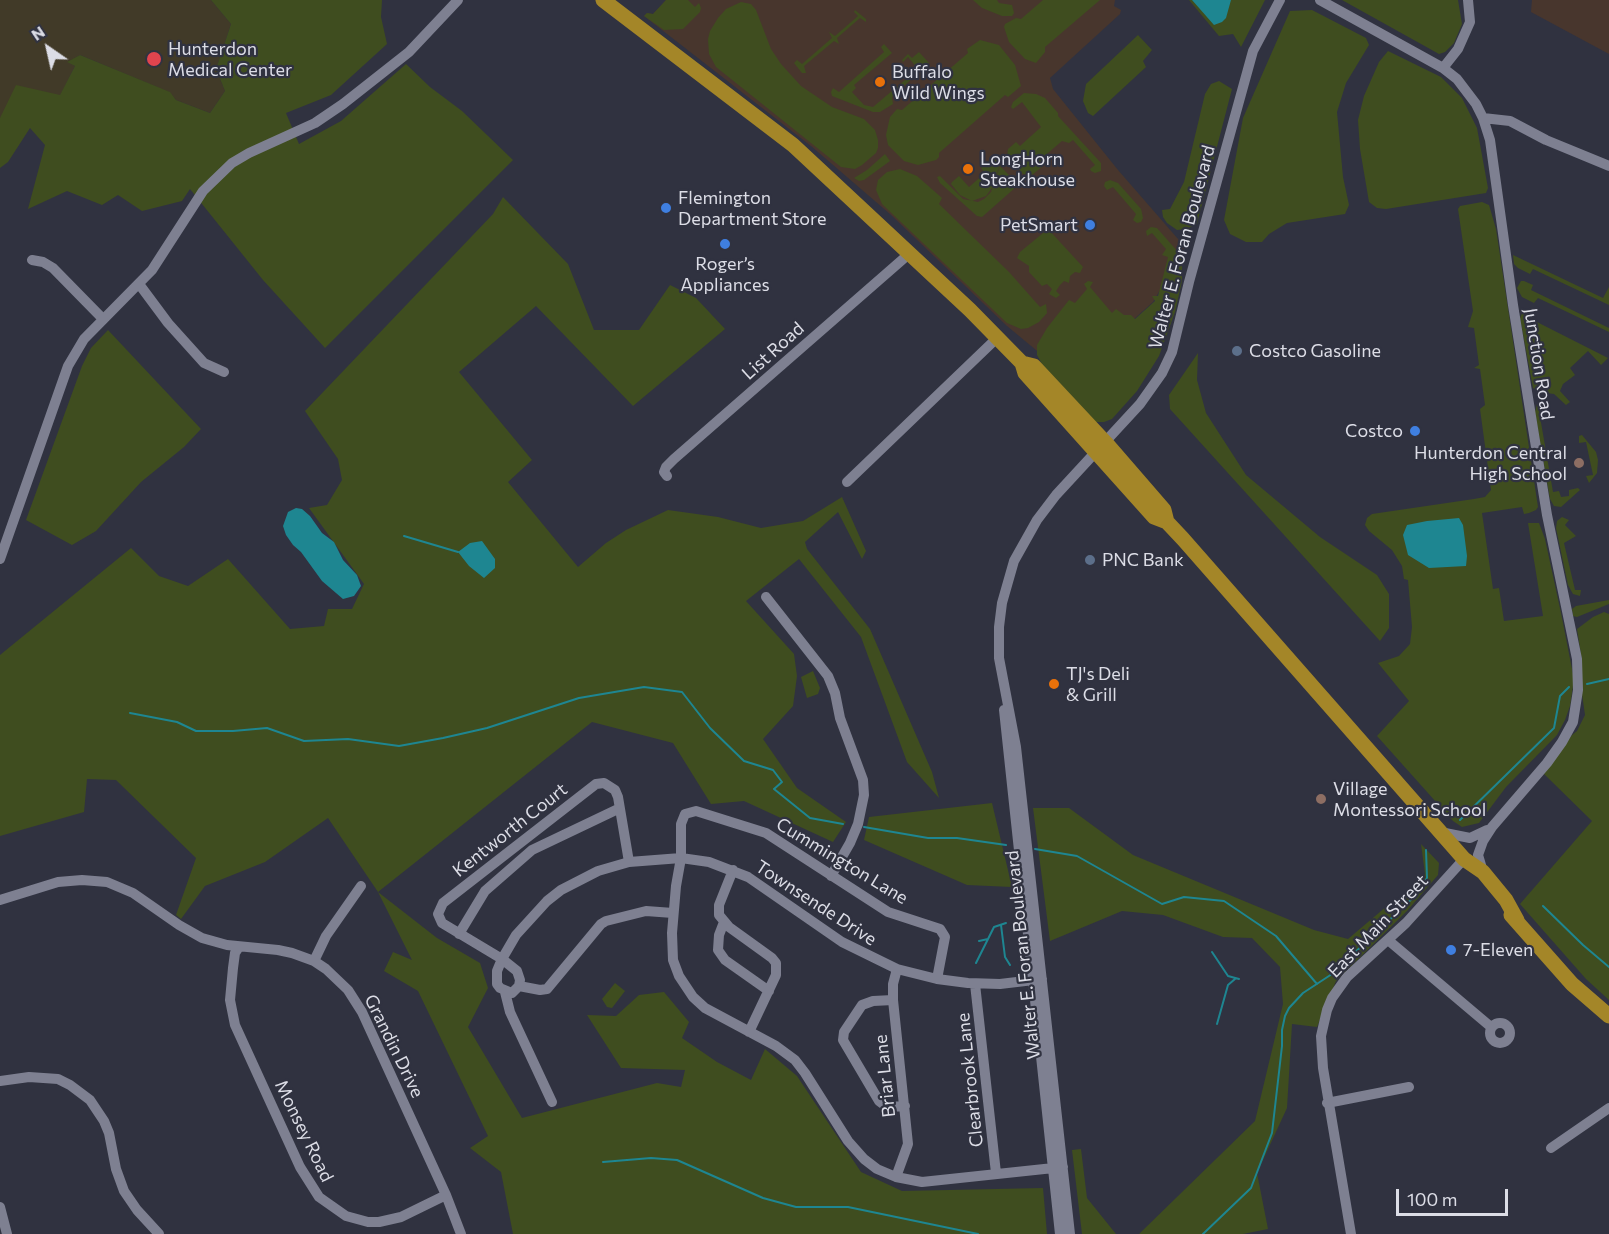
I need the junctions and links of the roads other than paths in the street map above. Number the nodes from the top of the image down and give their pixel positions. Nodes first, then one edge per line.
1 (458, 0) edge
2 (603, 0) edge
3 (1280, 0) edge
4 (1320, 0) edge
5 (1468, 0) edge
6 (1443, 68) junction
7 (1483, 117) junction
8 (1609, 166) edge
9 (910, 253) junction
10 (32, 260) dead end
11 (140, 284) junction
12 (104, 319) junction
13 (998, 338) junction
14 (224, 372) dead end
15 (1101, 448) junction
16 (667, 476) dead end
17 (847, 482) dead end
18 (0, 559) edge
19 (766, 597) dead end
20 (618, 808) junction
21 (1492, 827) junction
22 (1439, 831) junction
23 (681, 858) junction
24 (1464, 859) junction
25 (629, 862) junction
26 (733, 870) junction
27 (1483, 872) junction
28 (831, 876) junction
29 (361, 886) dead end
30 (0, 900) edge
31 (673, 913) junction
32 (1517, 920) junction
33 (724, 922) junction
34 (459, 934) junction
35 (1388, 940) junction
36 (239, 947) junction
37 (502, 959) junction
38 (314, 961) junction
39 (897, 969) junction
40 (937, 980) junction
41 (1038, 980) junction
42 (975, 984) junction
43 (519, 986) junction
44 (768, 991) junction
45 (505, 992) junction
46 (893, 1000) junction
47 (1609, 1016) edge
48 (1491, 1027) dead end
49 (749, 1032) junction
50 (0, 1081) edge
51 (1409, 1087) dead end
52 (552, 1102) dead end
53 (1327, 1103) junction
54 (905, 1106) junction
55 (1609, 1108) edge
56 (1551, 1148) dead end
57 (1058, 1167) junction
58 (996, 1173) junction
59 (896, 1178) junction
60 (446, 1195) junction
61 (0, 1207) edge
62 (7, 1234) edge
63 (159, 1234) edge
64 (461, 1234) edge
65 (1060, 1234) edge
66 (1070, 1234) edge
67 (1351, 1234) edge

1 - 11 street
2 - 9 highway
3 - 15 street, Walter E. Foran Boulevard
4 - 6 street, Junction Road
5 - 6 street
6 - 7 street, Junction Road
7 - 8 street
7 - 21 street, Junction Road
9 - 13 highway
9 - 16 street, List Road
10 - 12 street
11 - 12 street
11 - 14 street
12 - 18 street
13 - 15 highway
13 - 17 street
15 - 22 highway
15 - 41 street, Walter E. Foran Boulevard
19 - 28 street
20 - 25 street, Kentworth Court
20 - 34 street
20 - 34 street, Kentworth Court
21 - 22 street
21 - 27 street
22 - 24 highway
23 - 25 street, Townsende Drive
23 - 26 street, Townsende Drive
23 - 28 street, Cummington Lane
23 - 31 street
24 - 27 highway
24 - 32 highway
24 - 35 street, East Main Street
25 - 37 street, Townsende Drive
26 - 33 street
26 - 39 street, Townsende Drive
27 - 32 highway
28 - 40 street, Cummington Lane
29 - 38 street
30 - 36 street, Grandin Drive
31 - 43 street
31 - 49 street
32 - 47 highway
33 - 44 street
33 - 44 street
34 - 37 street, Kentworth Court
35 - 48 street
35 - 53 street, East Main Street
36 - 38 street, Grandin Drive
36 - 60 street, Monsey Road
37 - 43 street
37 - 45 street, Townsende Drive
38 - 60 street, Grandin Drive
39 - 40 street, Townsende Drive
39 - 46 street, Briar Lane
40 - 42 street, Townsende Drive
41 - 42 street, Townsende Drive
41 - 57 street, Walter E. Foran Boulevard
42 - 58 street, Clearbrook Lane
43 - 45 street
44 - 49 street
45 - 52 street
46 - 54 street, Briar Lane
46 - 54 street
49 - 59 street
50 - 63 street
51 - 53 street
53 - 67 street, East Main Street
54 - 59 street, Briar Lane
55 - 56 street
57 - 58 street
57 - 65 street, Walter E. Foran Boulevard
57 - 66 street, Walter E. Foran Boulevard
58 - 59 street
60 - 64 street, Grandin Drive
61 - 62 street

